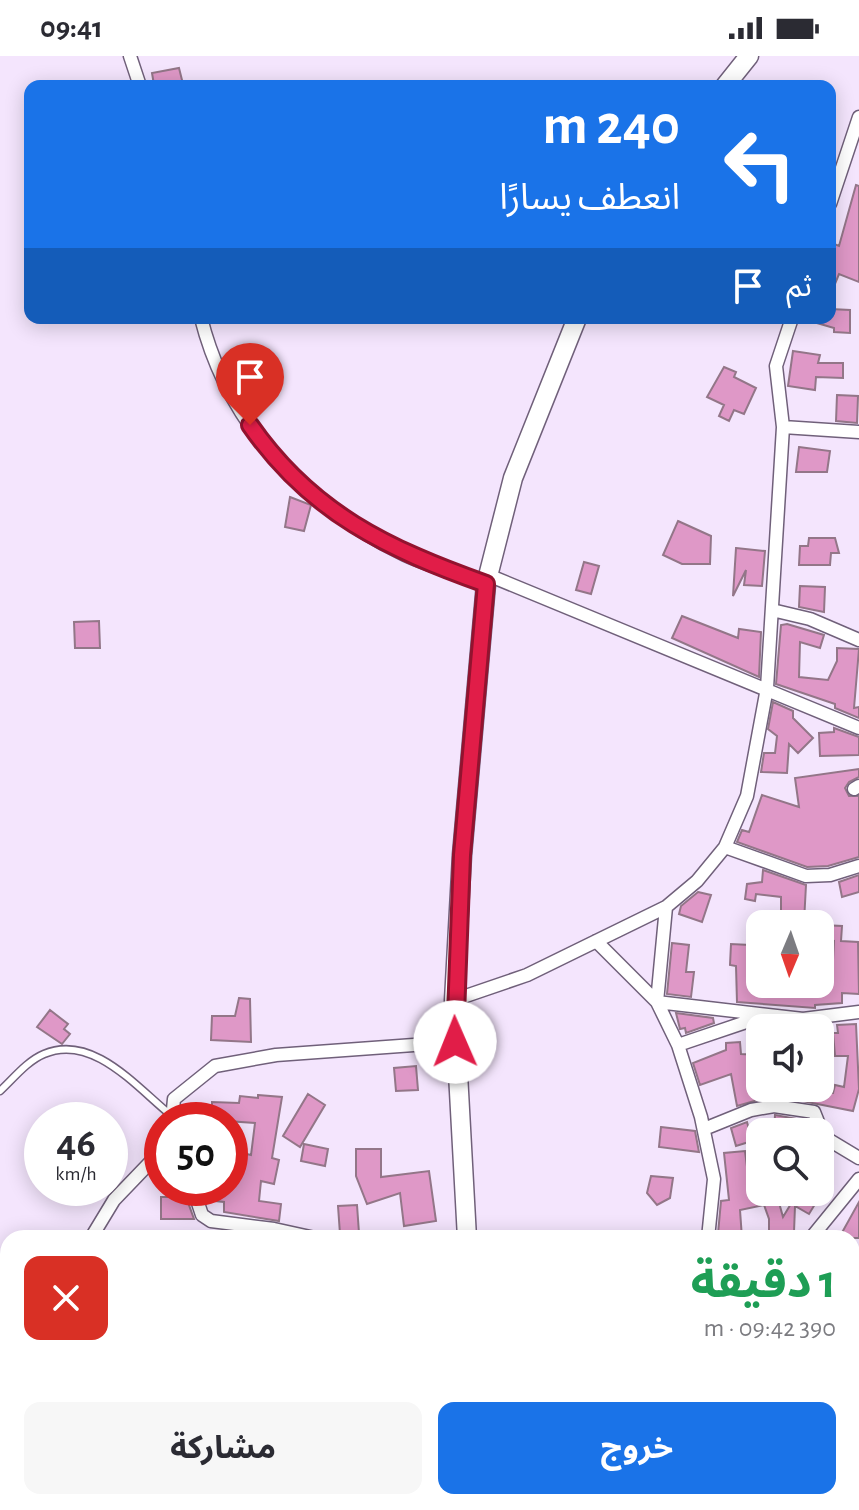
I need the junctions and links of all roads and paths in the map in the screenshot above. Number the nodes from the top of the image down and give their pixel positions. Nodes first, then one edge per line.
1 (130, 56) edge
2 (749, 56) edge
3 (138, 80) edge
4 (730, 80) edge
5 (859, 117) edge
6 (836, 186) edge
7 (203, 324) edge
8 (575, 324) edge
9 (790, 324) edge
10 (783, 427) junction
11 (859, 432) edge
12 (487, 579) junction
13 (772, 610) junction
14 (859, 640) edge
15 (767, 688) junction
16 (859, 728) edge
17 (725, 847) junction
18 (859, 866) edge
19 (666, 907) junction
20 (596, 941) junction
21 (454, 1000) junction
22 (657, 1002) junction
23 (859, 1012) edge
24 (759, 1014) edge
25 (834, 1015) edge
26 (746, 1022) edge
27 (455, 1042) junction
28 (678, 1045) junction
29 (0, 1091) edge
30 (153, 1102) edge
31 (174, 1102) edge
32 (704, 1129) junction
33 (859, 1158) edge
34 (144, 1169) edge
35 (859, 1179) edge
36 (199, 1206) edge
37 (96, 1230) edge
38 (279, 1230) edge
39 (467, 1230) edge
40 (709, 1230) edge
41 (818, 1230) edge

1 - 3 street
2 - 4 main road
5 - 6 street
7 - 12 street
8 - 12 main road
9 - 10 street
10 - 11 street
10 - 13 street
12 - 15 street
12 - 21 main road
13 - 14 street
13 - 15 street
15 - 16 street
15 - 17 street
17 - 18 street
17 - 19 street
19 - 20 street
19 - 22 street
20 - 21 street
20 - 22 street
21 - 27 main road
22 - 24 street
22 - 28 street
23 - 25 street
26 - 28 street
27 - 31 street
27 - 39 main road
28 - 32 street
29 - 30 lane
32 - 33 street
32 - 40 street
34 - 37 street
35 - 41 street
36 - 38 street

